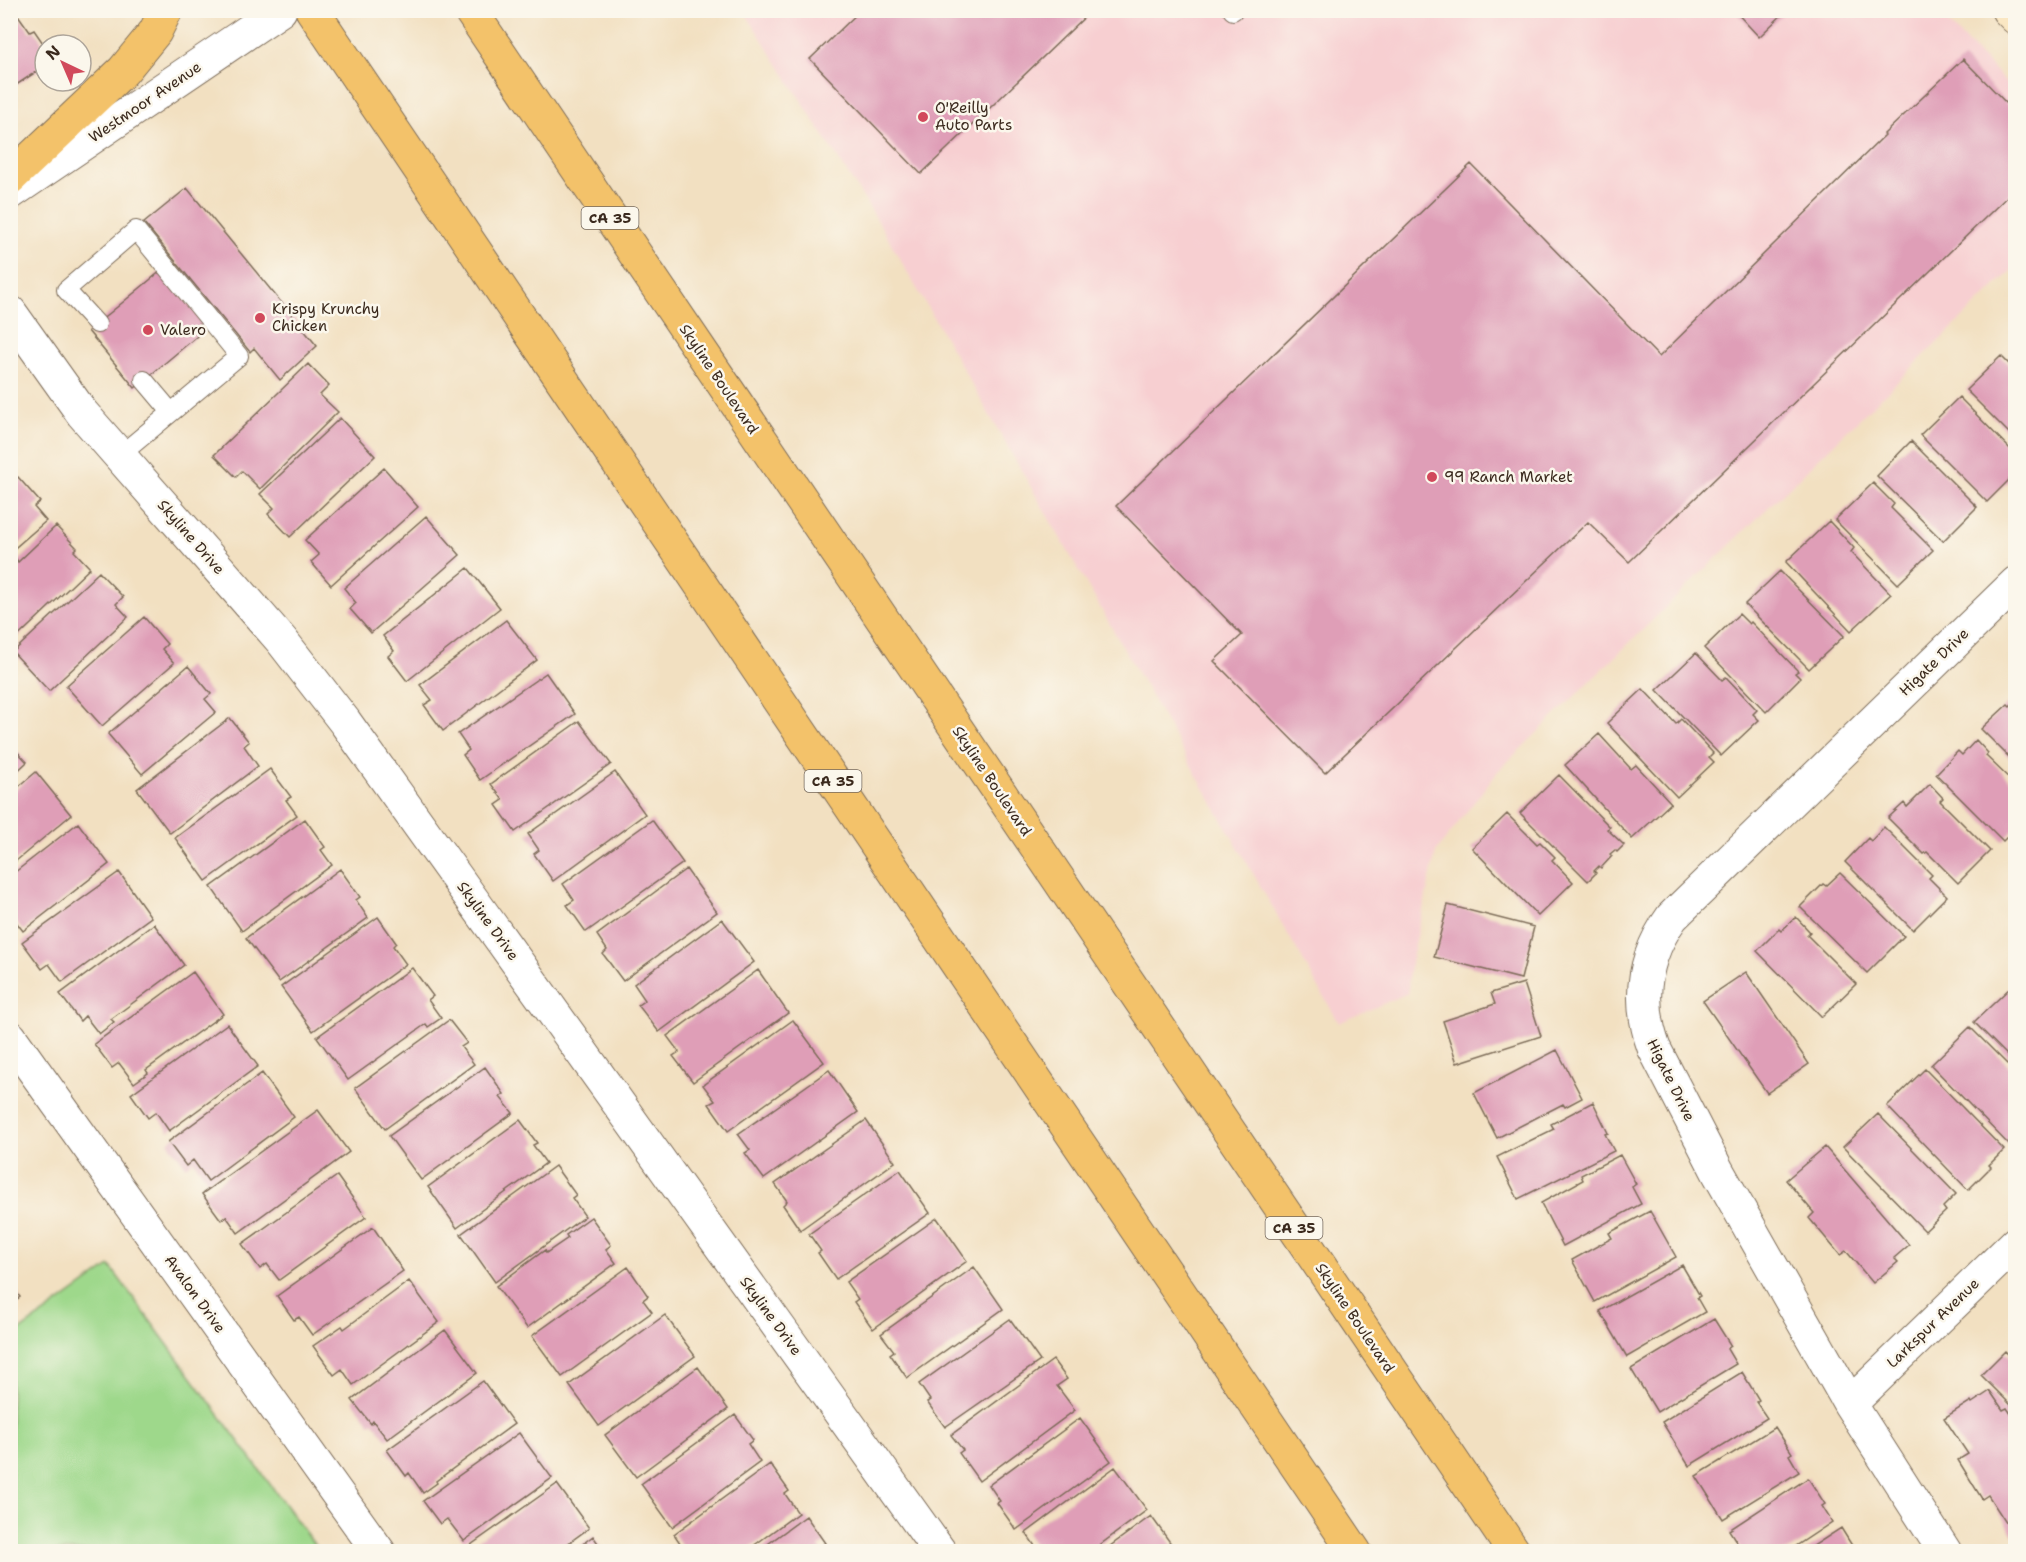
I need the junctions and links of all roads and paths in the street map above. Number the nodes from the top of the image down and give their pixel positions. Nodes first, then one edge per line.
1 (166, 10) edge
2 (280, 10) edge
3 (312, 10) edge
4 (470, 10) edge
5 (2008, 10) edge
6 (2016, 18) edge
7 (10, 178) edge
8 (10, 193) edge
9 (10, 312) edge
10 (97, 324) dead end
11 (144, 380) dead end
12 (171, 412) junction
13 (120, 456) junction
14 (2016, 583) edge
15 (10, 1037) edge
16 (2016, 1243) edge
17 (1850, 1404) junction
18 (379, 1551) edge
19 (940, 1551) edge
20 (1355, 1551) edge
21 (1514, 1551) edge
22 (1946, 1551) edge

1 - 7 main road
2 - 8 street, Westmoor Avenue
3 - 20 main road, CA 35
4 - 21 main road, Skyline Boulevard / CA 35
5 - 6 street
9 - 13 street, Skyline Drive
10 - 12 lane
11 - 12 lane
12 - 13 lane
13 - 19 street, Skyline Drive
14 - 17 street, Higate Drive
15 - 18 street, Avalon Drive
16 - 17 street, Larkspur Avenue
17 - 22 street, Higate Drive

